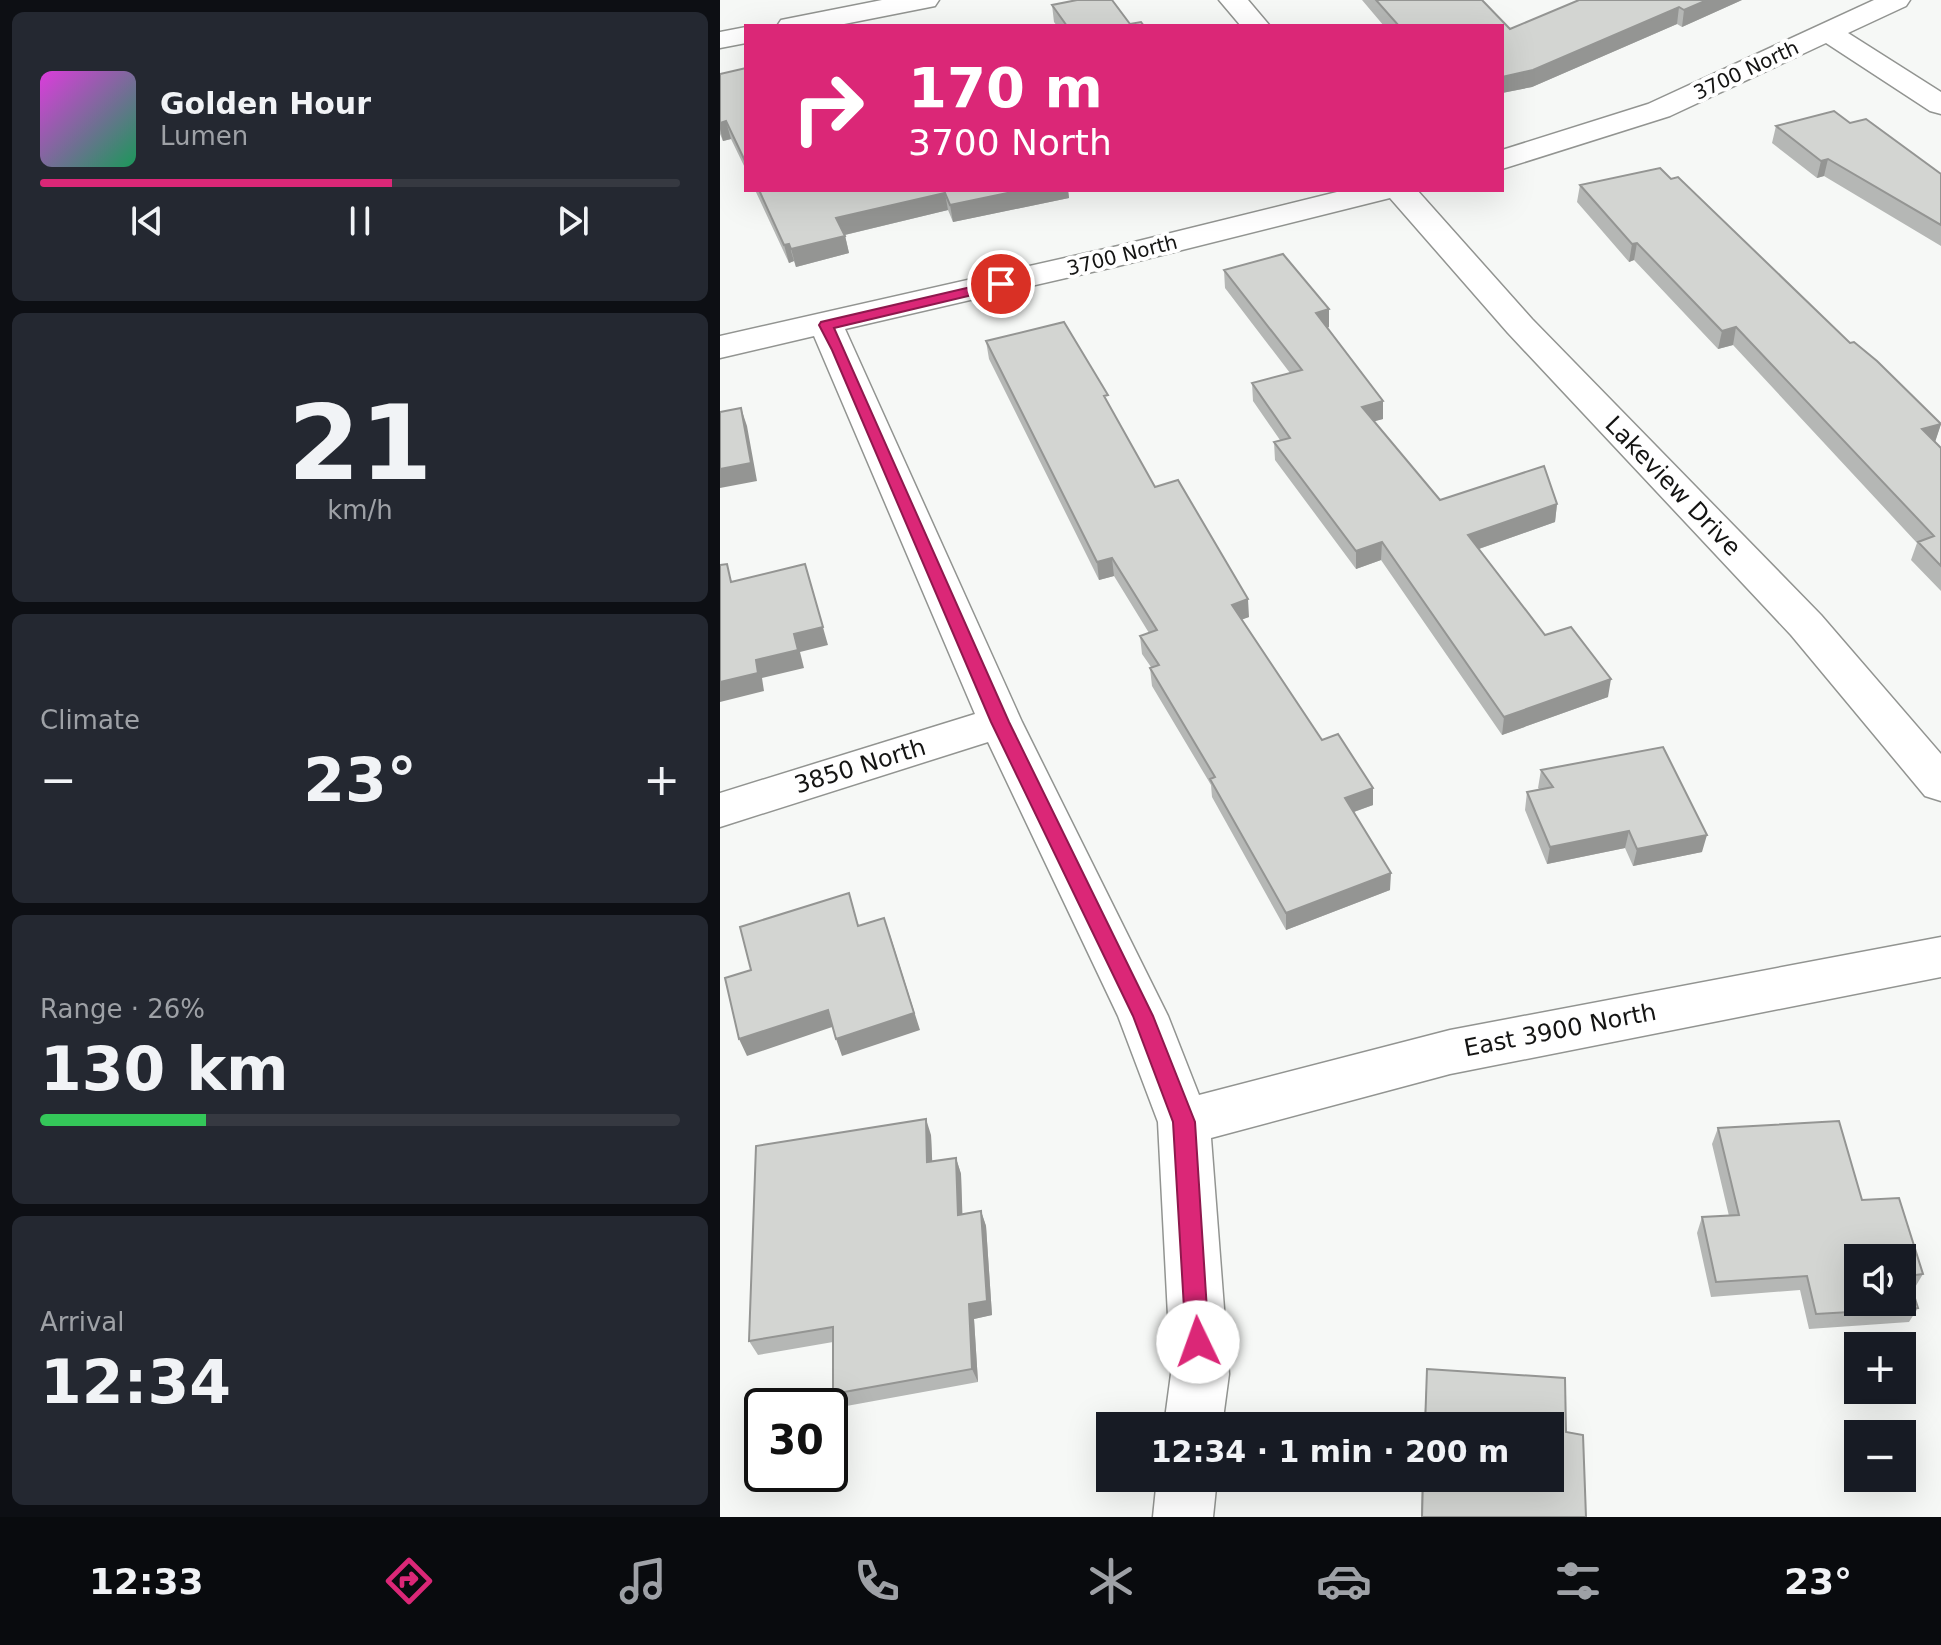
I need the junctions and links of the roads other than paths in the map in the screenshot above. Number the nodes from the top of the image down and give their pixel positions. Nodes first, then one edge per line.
1 (925, 0) edge
2 (1233, 0) edge
3 (1896, 0) edge
4 (801, 24) edge
5 (1254, 24) edge
6 (1828, 32) junction
7 (744, 35) edge
8 (720, 40) edge
9 (1941, 105) edge
10 (1504, 159) edge
11 (1375, 192) edge
12 (1402, 192) edge
13 (826, 325) junction
14 (720, 347) edge
15 (1000, 722) junction
16 (1941, 784) edge
17 (720, 810) edge
18 (1941, 957) edge
19 (1184, 1122) junction
20 (1195, 1412) edge
21 (1186, 1492) edge
22 (1183, 1517) edge

1 - 4 street
2 - 5 street
3 - 6 street, 3700 North
6 - 9 street
6 - 10 street, 3700 North
7 - 8 street
11 - 13 street, 3700 North
12 - 16 street, Lakeview Drive
13 - 14 street, 3700 North
13 - 15 street
15 - 17 street, 3850 North
15 - 19 street
18 - 19 street, East 3900 North
19 - 20 street
21 - 22 street

